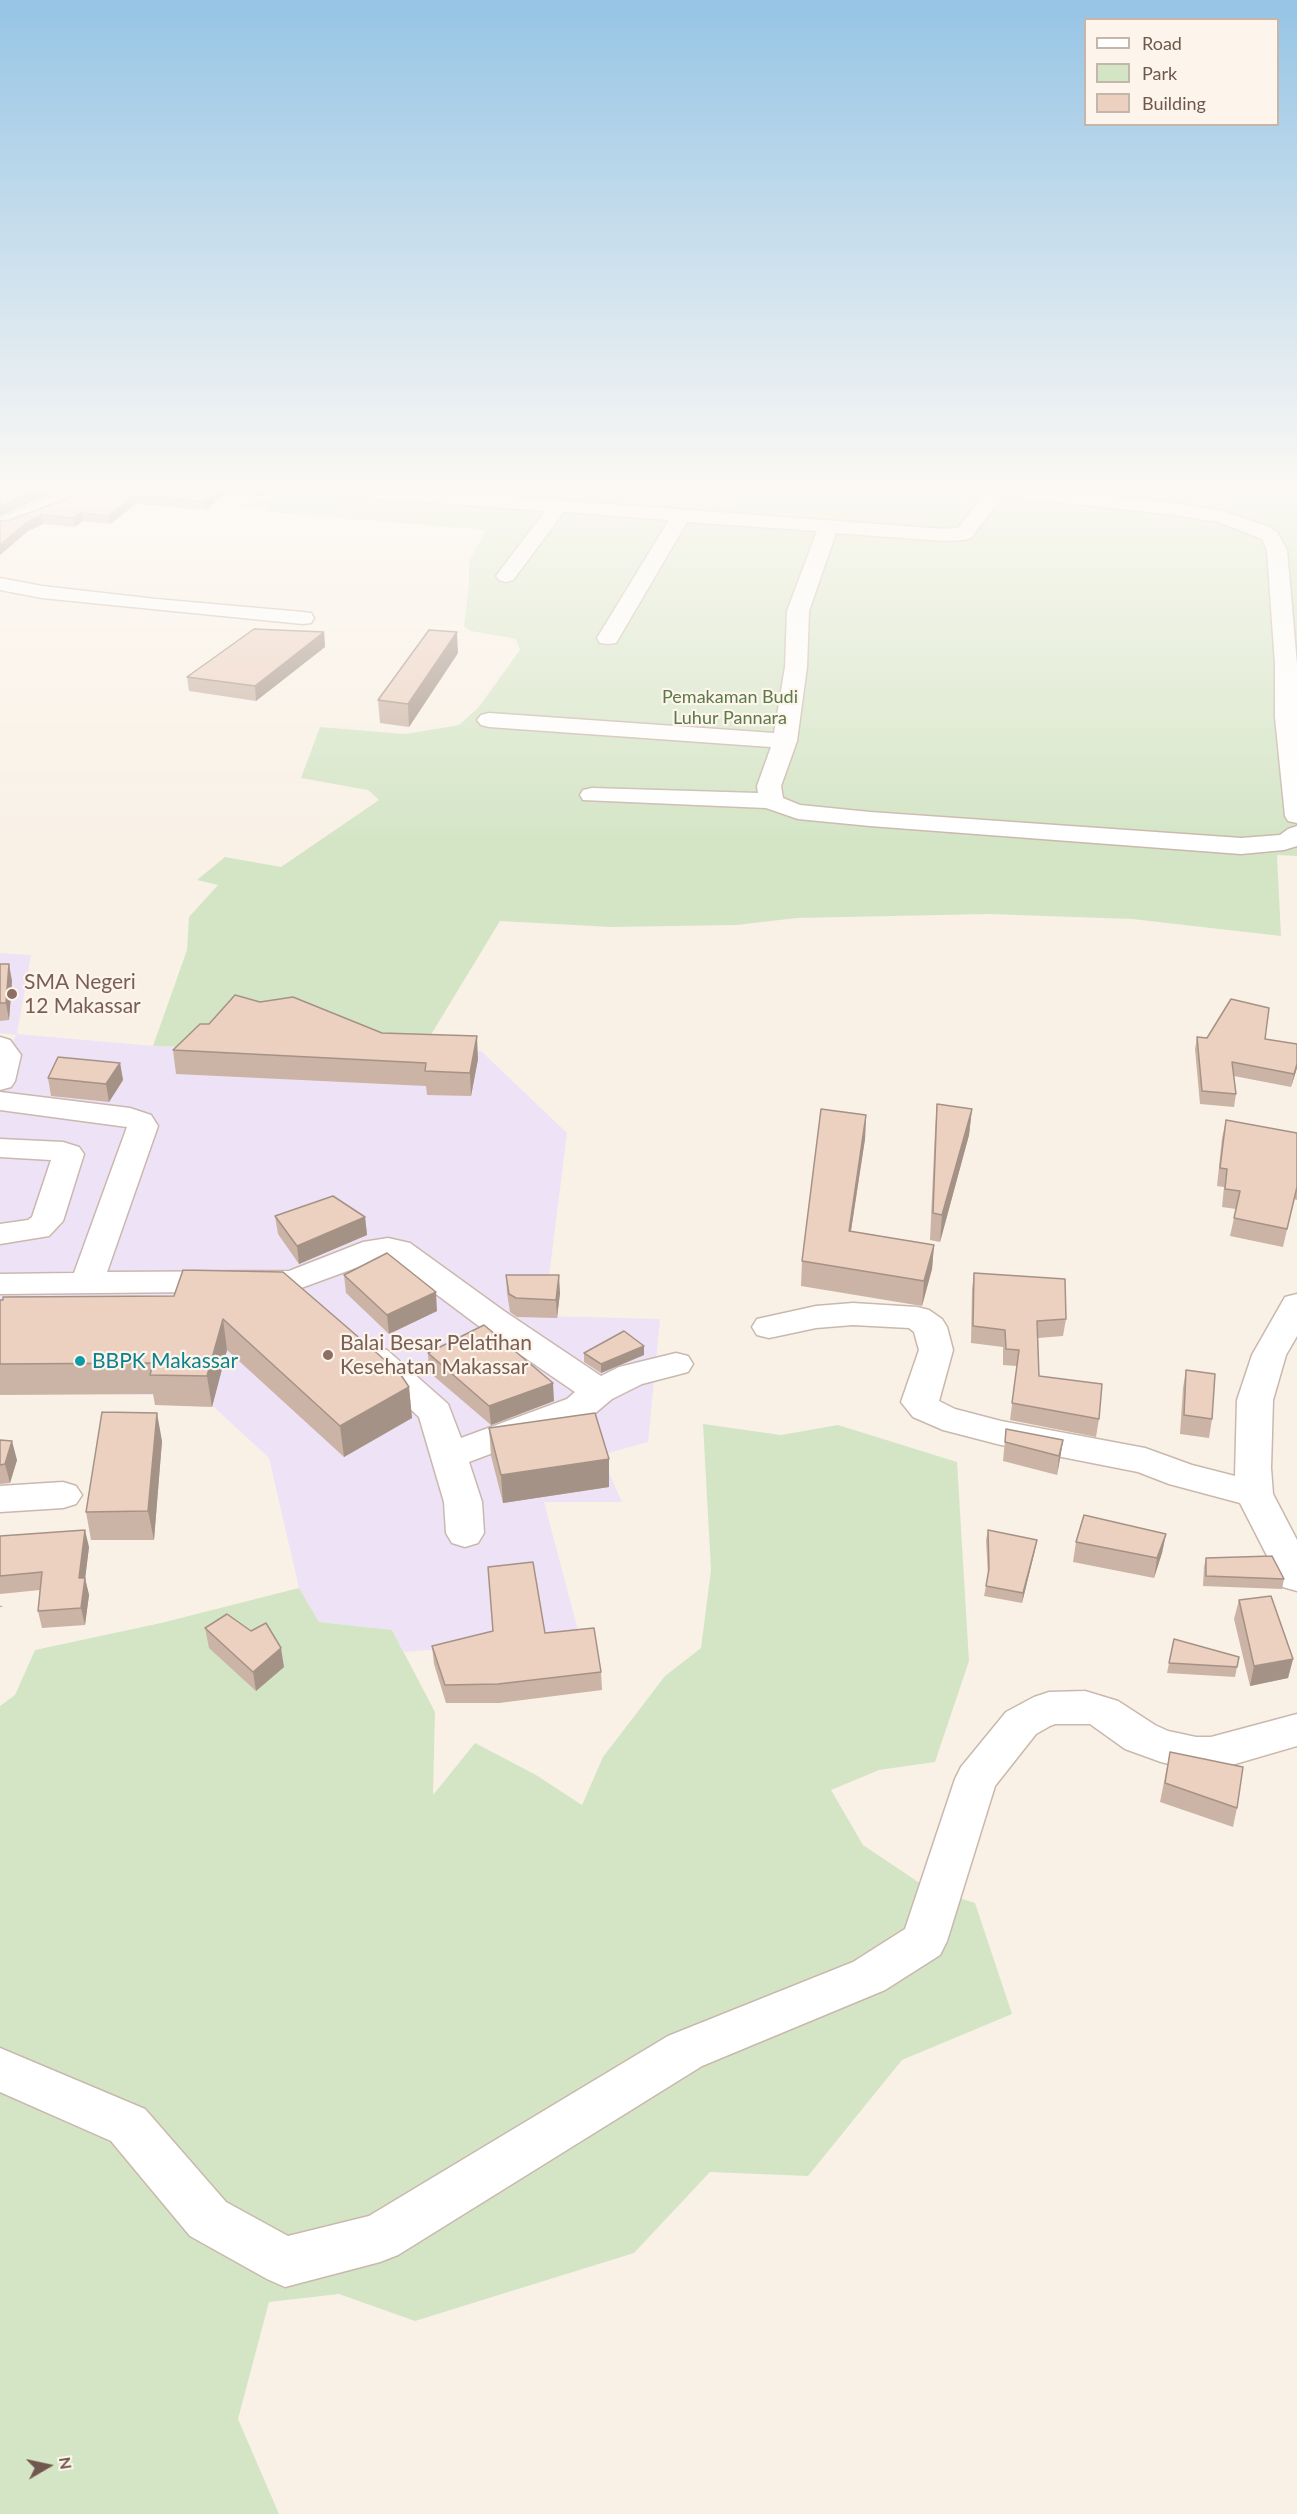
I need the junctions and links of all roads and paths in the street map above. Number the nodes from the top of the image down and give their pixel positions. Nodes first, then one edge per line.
1 (182, 607) edge
2 (626, 607) edge
3 (799, 607) edge
4 (1282, 607) edge
5 (303, 618) dead end
6 (608, 638) dead end
7 (489, 720) dead end
8 (785, 741) junction
9 (592, 795) dead end
10 (771, 801) junction
11 (1297, 816) edge
12 (1297, 834) edge
13 (0, 1046) edge
14 (7, 1095) edge
15 (1, 1151) edge
16 (0, 1233) edge
17 (87, 1283) junction
18 (0, 1284) edge
19 (1297, 1305) edge
20 (769, 1327) dead end
21 (356, 1341) edge
22 (676, 1364) dead end
23 (599, 1391) junction
24 (449, 1456) junction
25 (1254, 1494) junction
26 (63, 1495) dead end
27 (0, 1499) edge
28 (465, 1533) dead end
29 (1297, 1577) edge
30 (1297, 1730) edge
31 (0, 2069) edge

1 - 5 street
2 - 6 street
3 - 8 street
4 - 11 street
7 - 8 street
8 - 10 street
9 - 10 street
10 - 12 street
13 - 14 street
14 - 15 street
14 - 17 street
15 - 16 street
17 - 18 street
17 - 23 street
19 - 25 street
20 - 25 street
21 - 24 street
22 - 23 street
23 - 24 street
24 - 28 street
25 - 29 street
26 - 27 street
30 - 31 street

